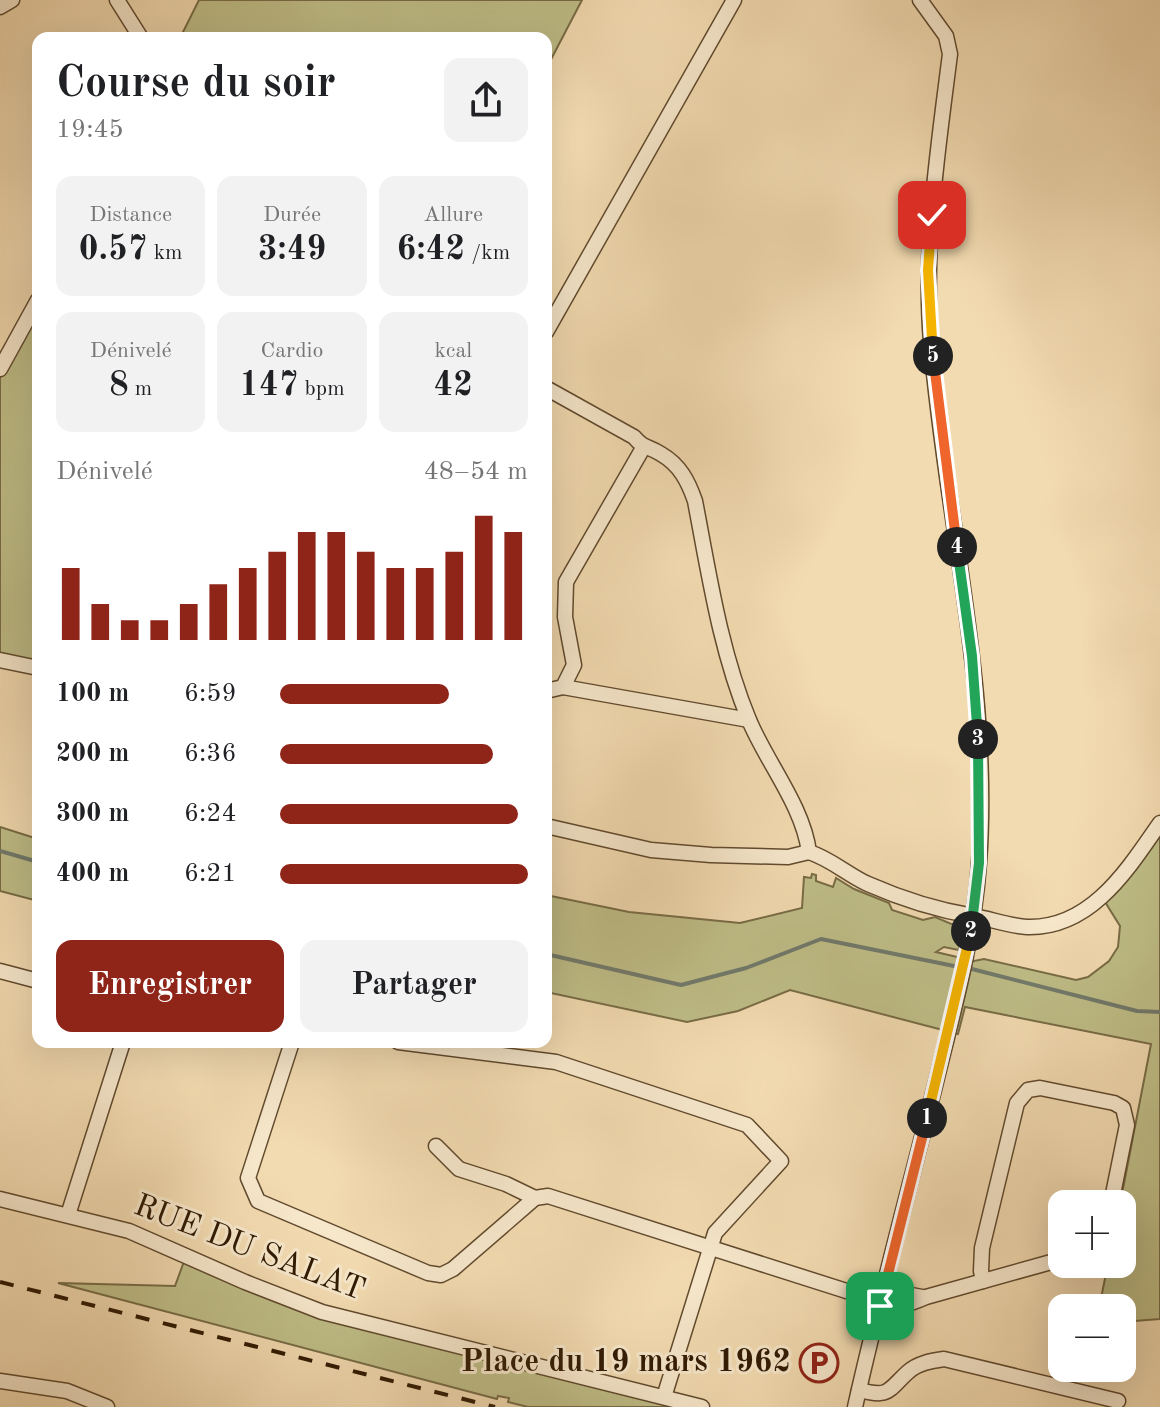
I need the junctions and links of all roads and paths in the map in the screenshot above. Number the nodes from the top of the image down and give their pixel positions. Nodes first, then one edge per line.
1 (12, 0) edge
2 (117, 0) edge
3 (734, 0) edge
4 (920, 0) edge
5 (0, 7) edge
6 (137, 32) edge
7 (32, 311) edge
8 (552, 321) edge
9 (0, 369) edge
10 (552, 392) edge
11 (643, 448) junction
12 (0, 660) edge
13 (32, 667) edge
14 (563, 687) junction
15 (552, 690) edge
16 (749, 720) junction
17 (1160, 823) edge
18 (552, 827) edge
19 (809, 852) junction
20 (973, 916) junction
21 (0, 971) edge
22 (32, 979) edge
23 (121, 1048) edge
24 (290, 1048) edge
25 (445, 1048) edge
26 (436, 1146) dead end
27 (1114, 1190) edge
28 (535, 1198) junction
29 (0, 1199) edge
30 (68, 1215) junction
31 (711, 1249) junction
32 (1048, 1263) edge
33 (983, 1281) junction
34 (882, 1299) junction
35 (0, 1381) edge
36 (895, 1388) junction
37 (859, 1390) junction
38 (664, 1397) junction
39 (1118, 1401) dead end
40 (107, 1407) edge
41 (702, 1407) edge
42 (855, 1407) edge
43 (891, 1407) edge

1 - 5 street
2 - 6 street
3 - 8 street
4 - 20 street
7 - 9 street
10 - 11 street
11 - 14 street
11 - 16 street
12 - 13 street
14 - 15 street
14 - 16 street
16 - 19 street
17 - 20 street
18 - 19 street
19 - 20 street
20 - 34 street
21 - 22 street
23 - 30 street
24 - 28 street
25 - 31 street
26 - 28 street
27 - 33 street
28 - 31 street
29 - 30 street, RUE DU SALAT
30 - 38 street, RUE DU SALAT
31 - 34 street
31 - 38 street
32 - 33 street
33 - 34 street
34 - 37 street
35 - 40 street
36 - 37 street
36 - 39 street
36 - 43 street
37 - 42 street
38 - 41 street, RUE DU SALAT

